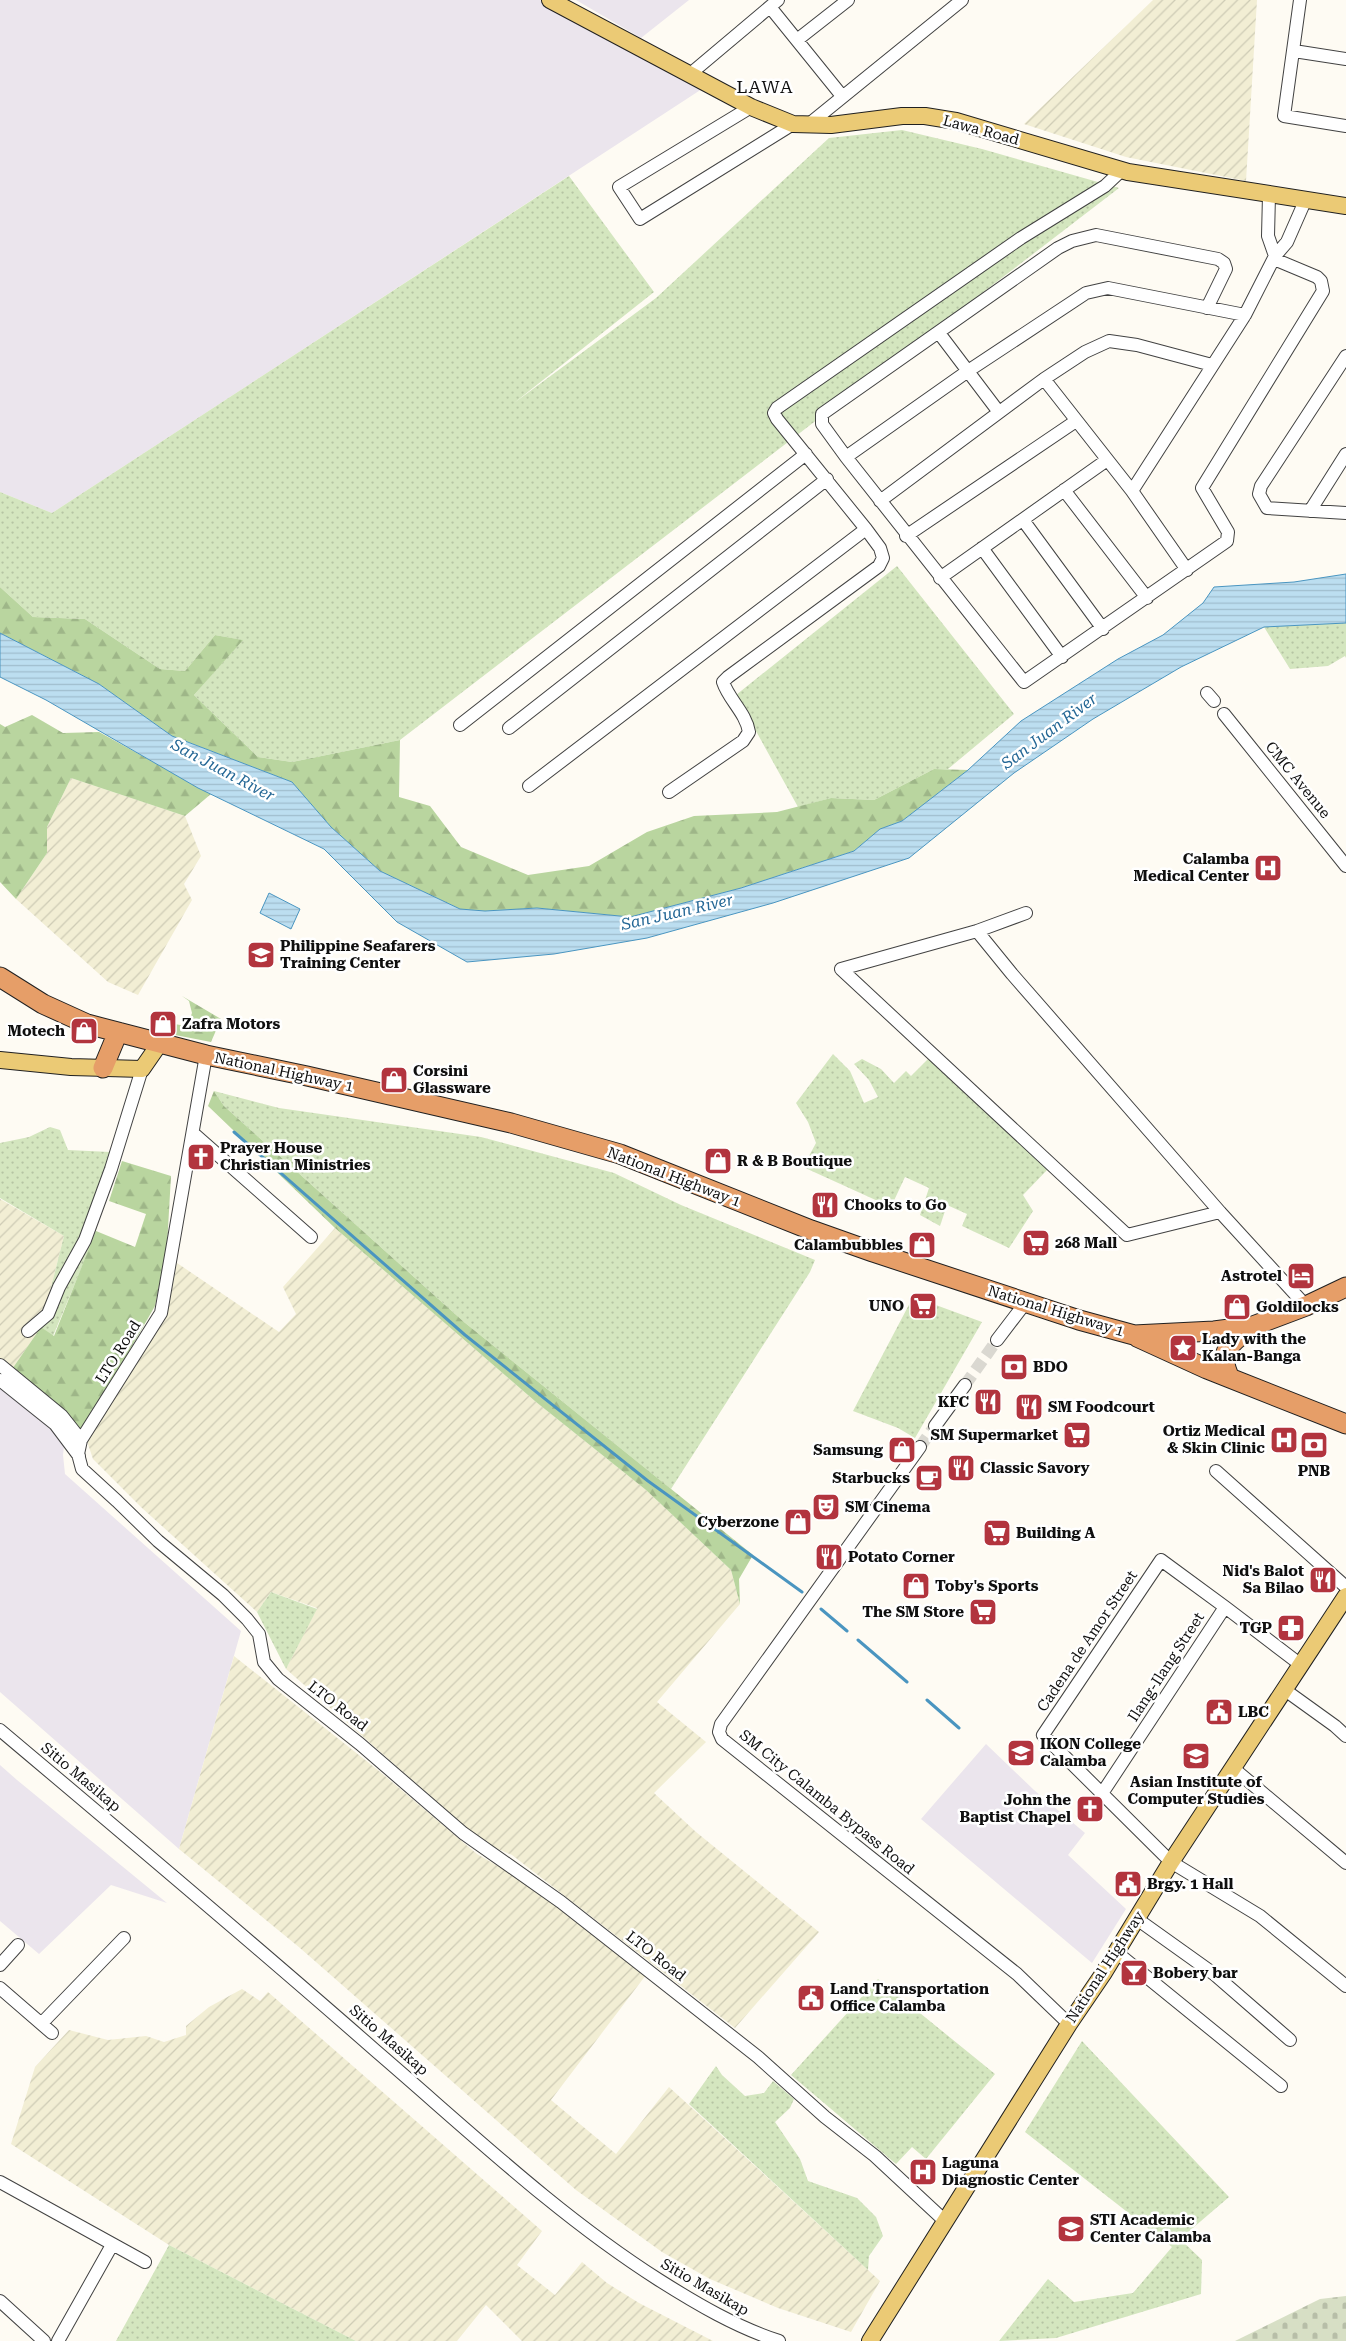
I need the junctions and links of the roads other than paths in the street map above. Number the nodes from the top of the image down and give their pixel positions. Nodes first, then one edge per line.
1 (550, 0) edge
2 (848, 0) edge
3 (962, 0) edge
4 (1300, 0) edge
5 (774, 3) edge
6 (797, 40) junction
7 (1294, 51) junction
8 (1346, 59) edge
9 (689, 75) junction
10 (842, 96) junction
11 (751, 107) junction
12 (801, 124) junction
13 (1346, 126) edge
14 (1122, 170) junction
15 (1269, 195) junction
16 (1305, 201) junction
17 (1346, 206) edge
18 (1275, 258) junction
19 (1207, 308) junction
20 (1245, 315) junction
21 (939, 334) junction
22 (1346, 356) edge
23 (1212, 366) junction
24 (968, 371) junction
25 (1044, 379) junction
26 (998, 411) junction
27 (1076, 421) junction
28 (806, 454) junction
29 (1346, 454) edge
30 (846, 457) junction
31 (1107, 460) junction
32 (827, 480) junction
33 (1064, 490) junction
34 (1132, 491) junction
35 (880, 501) junction
36 (1310, 511) junction
37 (1346, 513) edge
38 (1022, 520) junction
39 (866, 529) junction
40 (906, 536) junction
41 (982, 548) junction
42 (1187, 570) junction
43 (940, 578) junction
44 (1147, 598) junction
45 (1103, 629) junction
46 (1062, 657) junction
47 (1224, 714) dead end
48 (460, 725) dead end
49 (509, 728) dead end
50 (529, 786) dead end
51 (670, 792) dead end
52 (1346, 866) edge
53 (1026, 913) dead end
54 (977, 931) junction
55 (0, 977) edge
56 (118, 1032) junction
57 (160, 1043) junction
58 (206, 1055) junction
59 (0, 1060) edge
60 (103, 1068) junction
61 (142, 1069) junction
62 (192, 1133) junction
63 (1220, 1212) junction
64 (311, 1238) dead end
65 (1346, 1287) edge
66 (1026, 1302) junction
67 (1306, 1306) junction
68 (1252, 1326) junction
69 (1214, 1331) junction
70 (28, 1332) dead end
71 (1134, 1335) junction
72 (998, 1340) tunnel mouth
73 (0, 1365) edge
74 (1207, 1369) junction
75 (1230, 1378) junction
76 (0, 1380) edge
77 (965, 1385) tunnel mouth
78 (1346, 1424) edge
79 (935, 1426) tunnel mouth
80 (82, 1440) junction
81 (920, 1447) tunnel mouth
82 (79, 1456) junction
83 (1216, 1471) dead end
84 (1346, 1587) edge
85 (1344, 1605) edge
86 (1225, 1606) junction
87 (1301, 1665) junction
88 (1285, 1690) junction
89 (0, 1730) edge
90 (1346, 1736) edge
91 (1233, 1768) junction
92 (1101, 1795) junction
93 (1171, 1862) junction
94 (1346, 1863) edge
95 (1136, 1919) junction
96 (124, 1938) dead end
97 (18, 1945) dead end
98 (1116, 1952) junction
99 (0, 1965) edge
100 (1346, 1986) edge
101 (0, 1988) edge
102 (42, 2023) junction
103 (1069, 2024) junction
104 (52, 2033) dead end
105 (1290, 2040) dead end
106 (1282, 2086) dead end
107 (0, 2182) edge
108 (946, 2222) junction
109 (112, 2245) junction
110 (145, 2262) dead end
111 (0, 2300) edge
112 (44, 2341) edge
113 (58, 2341) edge
114 (779, 2341) edge
115 (870, 2341) edge

1 - 9 main road, Lawa Road
2 - 6 street
3 - 10 street
4 - 7 street
5 - 6 street
5 - 9 street
6 - 10 street
7 - 8 street
7 - 13 street
9 - 11 main road, Lawa Road
10 - 12 street
11 - 12 main road, Lawa Road
11 - 12 street
12 - 14 main road, Lawa Road
14 - 15 main road, Lawa Road
14 - 28 street
15 - 16 main road, Lawa Road
15 - 18 street
16 - 17 main road, Lawa Road
16 - 18 street
18 - 20 street
18 - 42 street
19 - 20 street
19 - 21 street
19 - 24 street
20 - 23 street
21 - 24 street
21 - 30 street
22 - 36 street
23 - 25 street
23 - 34 street
24 - 26 street
24 - 30 street
25 - 26 street
25 - 27 street
26 - 35 street
27 - 31 street
27 - 40 street
28 - 32 street
28 - 48 street
29 - 36 street
30 - 35 street
31 - 33 street
31 - 34 street
32 - 39 street
32 - 49 street
33 - 38 street
33 - 44 street
34 - 42 street
35 - 40 street
36 - 37 street
38 - 41 street
38 - 45 street
39 - 50 street
39 - 51 street
40 - 43 street
41 - 43 street
41 - 46 street
42 - 44 street
43 - 46 street
44 - 45 street
45 - 46 street
47 - 52 street, CMC Avenue
53 - 54 street
54 - 63 street
54 - 63 street
55 - 56 highway, National Highway 1
56 - 57 highway, National Highway 1
56 - 60 highway
57 - 58 highway, National Highway 1
57 - 61 main road
58 - 62 street, LTO Road
58 - 66 highway, National Highway 1
59 - 60 main road
60 - 61 main road
61 - 70 street
62 - 64 street
62 - 80 street, LTO Road
63 - 67 street
65 - 67 highway, National Highway 1
66 - 71 highway, National Highway 1
66 - 72 street
67 - 68 highway, National Highway 1
68 - 69 highway, National Highway 1
68 - 75 highway
69 - 71 highway, National Highway 1
69 - 74 highway
71 - 74 highway
73 - 80 street
74 - 75 highway
75 - 78 highway
76 - 82 street
77 - 79 street
80 - 82 street, LTO Road
81 - 103 street, SM City Calamba Bypass Road
82 - 108 street, LTO Road
83 - 84 street
85 - 87 main road, National Highway
86 - 87 street, Cadena de Amor Street
86 - 92 street, Ilang-Ilang Street
86 - 92 street, Cadena de Amor Street
87 - 88 main road, National Highway
88 - 90 street
88 - 91 main road, National Highway
89 - 114 street, Sitio Masikap
91 - 93 main road, National Highway
91 - 94 street
92 - 93 street, Cadena de Amor Street
93 - 95 main road, National Highway
93 - 100 street, Cadena de Amor Street
95 - 98 main road, National Highway
95 - 105 street
96 - 102 street
97 - 99 street
98 - 103 main road, National Highway
98 - 106 street
101 - 102 street
102 - 104 street
103 - 108 main road, National Highway
107 - 109 street
108 - 115 main road, National Highway
109 - 110 street
109 - 113 street
111 - 112 street

